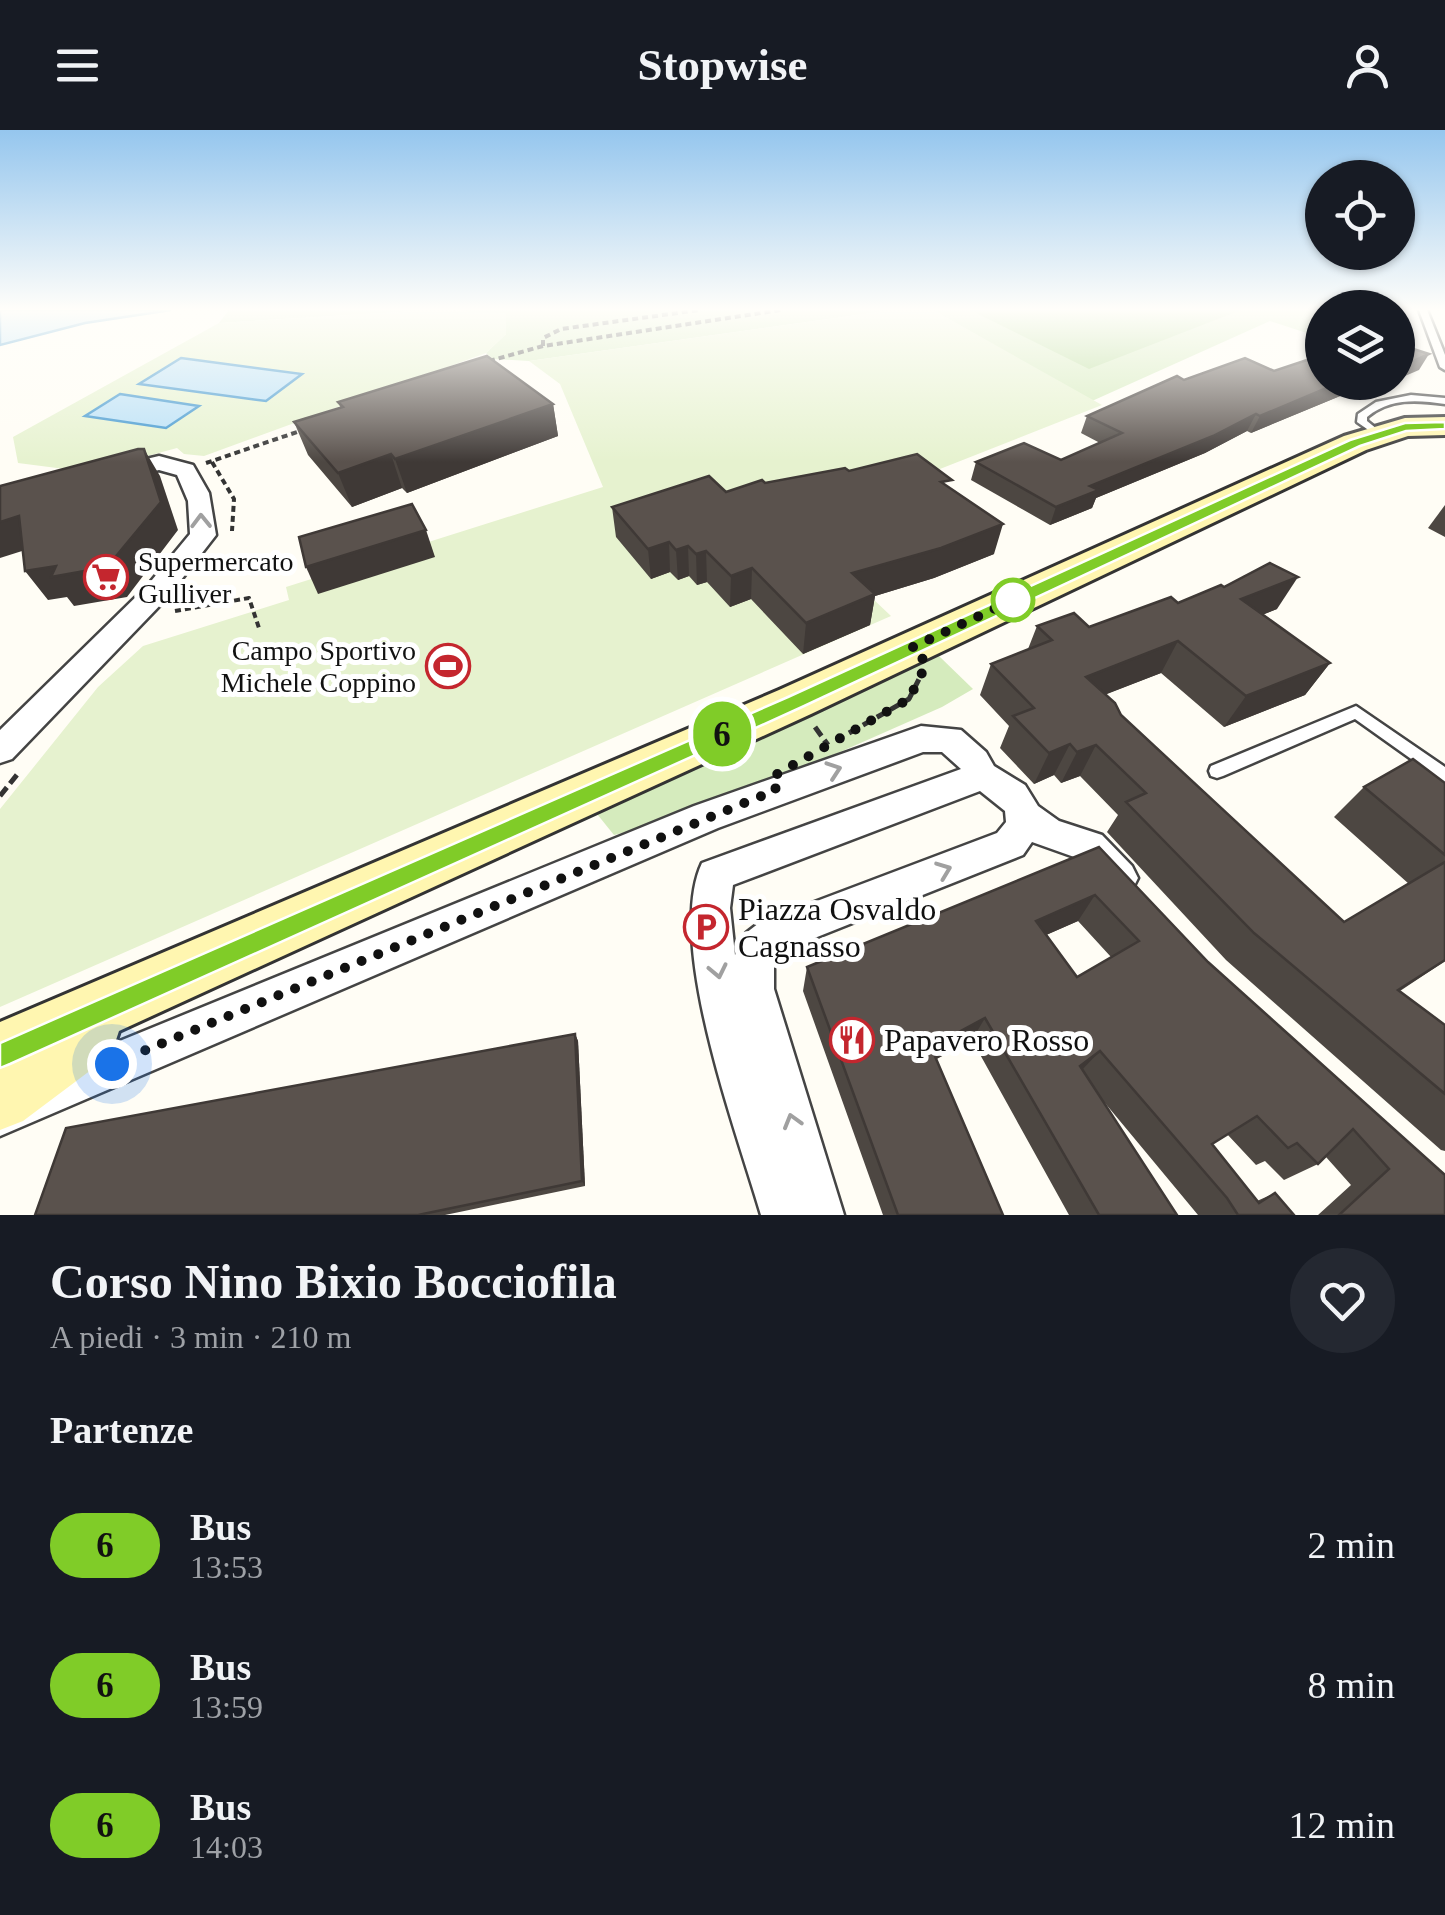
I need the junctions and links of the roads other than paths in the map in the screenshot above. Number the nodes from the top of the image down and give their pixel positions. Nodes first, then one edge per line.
1 (1445, 401) edge
2 (1445, 426) edge
3 (1378, 433) junction
4 (101, 477) edge
5 (0, 750) edge
6 (1217, 771) dead end
7 (982, 776) junction
8 (1445, 776) edge
9 (1026, 817) junction
10 (1149, 912) edge
11 (213, 958) junction
12 (0, 1054) edge
13 (0, 1098) edge
14 (0, 1114) edge
15 (786, 1215) edge
16 (819, 1215) edge

1 - 3 lane
2 - 3 main road
3 - 11 main road
5 -> 4 street
6 - 8 lane
7 - 9 street
14 -> 7 street
7 -> 15 street
9 - 10 street
16 -> 9 street
11 - 12 main road
11 - 13 main road

